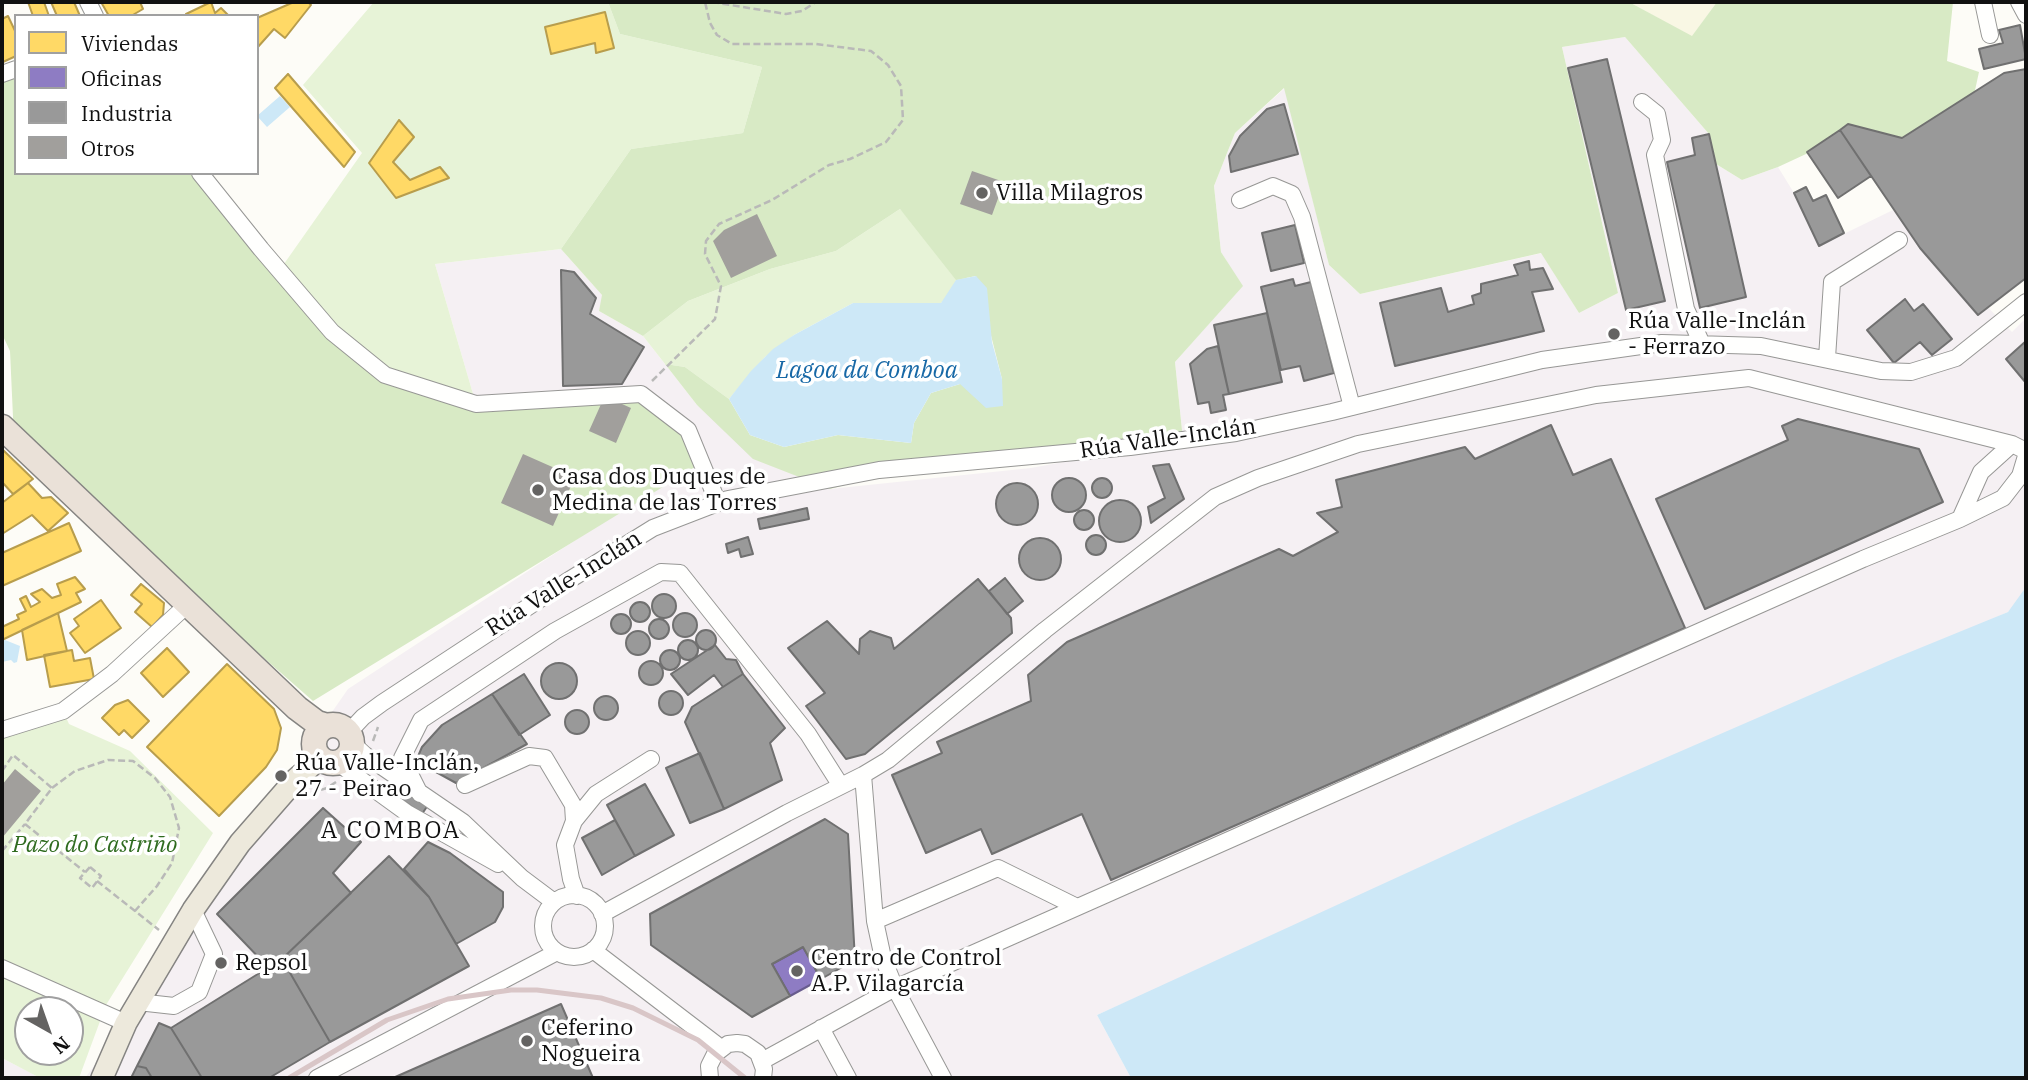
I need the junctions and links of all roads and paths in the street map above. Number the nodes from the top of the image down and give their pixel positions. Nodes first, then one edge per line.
1 (705, 2) edge
2 (712, 2) edge
3 (816, 2) edge
4 (1983, 2) edge
5 (2019, 2) edge
6 (2026, 15) edge
7 (1990, 35) dead end
8 (1642, 102) dead end
9 (202, 175) edge
10 (1240, 200) dead end
11 (1899, 240) dead end
12 (2026, 302) edge
13 (1702, 344) junction
14 (1827, 358) junction
15 (642, 394) junction
16 (1352, 407) junction
17 (2, 427) edge
18 (2021, 450) edge
19 (718, 503) junction
20 (1960, 519) junction
21 (187, 605) junction
22 (383, 720) dead end
23 (2, 730) edge
24 (339, 744) junction
25 (651, 759) dead end
26 (2, 771) edge
27 (863, 775) junction
28 (465, 785) dead end
29 (841, 786) junction
30 (52, 788) junction
31 (420, 794) junction
32 (573, 821) junction
33 (25, 824) junction
34 (2, 851) edge
35 (85, 872) junction
36 (522, 877) junction
37 (97, 881) junction
38 (577, 896) junction
39 (555, 902) junction
40 (1077, 907) junction
41 (193, 910) junction
42 (134, 912) junction
43 (602, 914) junction
44 (875, 921) junction
45 (159, 930) dead end
46 (593, 950) junction
47 (557, 952) junction
48 (2, 968) edge
49 (895, 988) junction
50 (138, 1002) junction
51 (126, 1023) junction
52 (821, 1028) junction
53 (721, 1048) junction
54 (762, 1061) junction
55 (102, 1078) edge
56 (317, 1078) edge
57 (710, 1078) edge
58 (763, 1078) edge
59 (848, 1078) edge
60 (943, 1078) edge

1 - 15 path
2 - 3 path
4 - 7 street
5 - 6 street
8 - 13 street
9 - 15 street
10 - 16 street
11 - 14 street
12 - 14 street, Rúa Valle-Inclán
13 - 14 street, Rúa Valle-Inclán
13 - 16 street, Rúa Valle-Inclán
15 - 19 street
16 - 19 street, Rúa Valle-Inclán
17 - 21 highway
18 - 20 street
18 - 20 street
18 - 27 street
19 - 24 street, Rúa Valle-Inclán
20 - 40 street
21 - 23 street
21 - 24 highway
22 - 24 path
24 - 31 street
24 - 36 street
24 - 41 main road, Rúa Valle-Inclán
25 - 32 street
26 - 30 path
27 - 29 street
27 - 44 street
28 - 32 street
29 - 31 street
29 - 43 street
30 - 33 path
30 - 42 path
31 - 36 street
32 - 38 street
33 - 34 path
33 - 35 path
35 - 37 path
35 - 37 path
36 - 39 street
37 - 42 path
38 - 39 street
38 - 43 street
39 - 47 street
40 - 44 street
40 - 49 street
41 - 50 main road, Rúa Valle-Inclán
41 - 50 street
42 - 45 path
43 - 46 street
44 - 49 street
46 - 47 street
46 - 53 street
47 - 56 street
48 - 51 street
49 - 52 street
49 - 60 street
50 - 51 main road, Rúa Valle-Inclán
51 - 55 main road, Rúa Valle-Inclán
52 - 54 street
52 - 59 street
53 - 54 street
53 - 57 street
54 - 58 street

